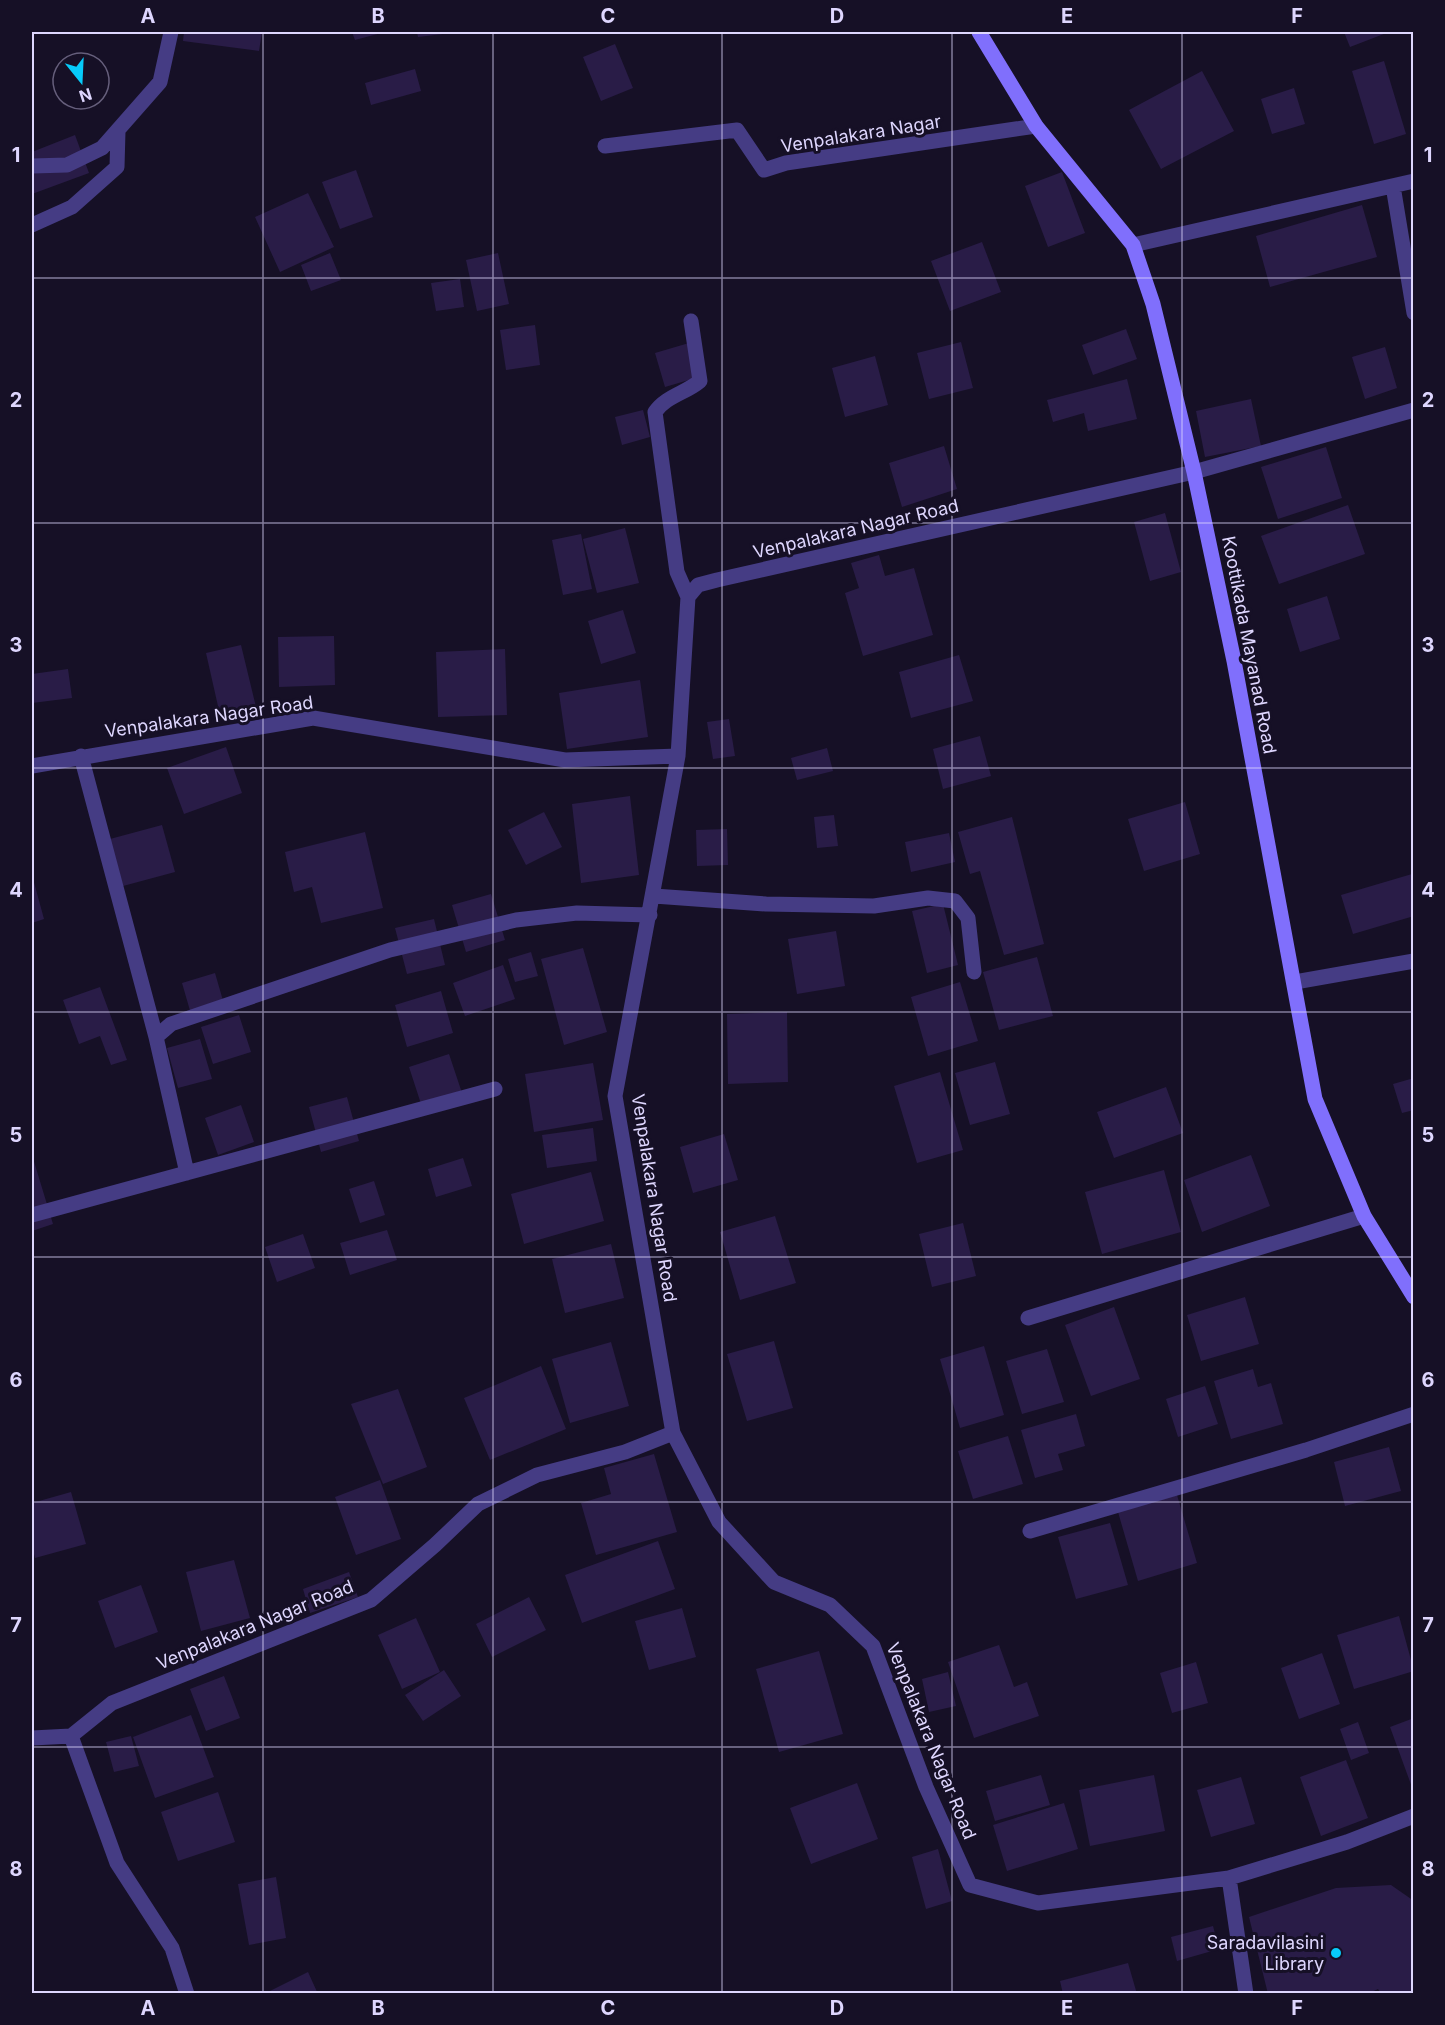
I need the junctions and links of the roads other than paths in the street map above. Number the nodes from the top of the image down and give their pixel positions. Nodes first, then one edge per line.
1 (171, 32) edge
2 (979, 32) edge
3 (1036, 126) junction
4 (118, 131) junction
5 (605, 146) dead end
6 (32, 166) edge
7 (1413, 181) edge
8 (1393, 186) junction
9 (32, 225) edge
10 (1133, 245) junction
11 (1413, 313) edge
12 (691, 321) dead end
13 (1413, 410) edge
14 (1194, 472) junction
15 (688, 597) junction
16 (81, 756) junction
17 (678, 756) junction
18 (32, 766) edge
19 (654, 896) junction
20 (650, 915) junction
21 (1413, 961) edge
22 (974, 972) dead end
23 (1295, 982) junction
24 (156, 1037) junction
25 (495, 1089) dead end
26 (187, 1173) junction
27 (32, 1215) edge
28 (1364, 1216) junction
29 (1413, 1297) edge
30 (1028, 1318) dead end
31 (1413, 1414) edge
32 (673, 1433) junction
33 (1030, 1531) dead end
34 (70, 1736) junction
35 (32, 1738) edge
36 (1413, 1816) edge
37 (1229, 1878) junction
38 (187, 1994) edge
39 (1246, 1994) edge

1 - 4 street
2 - 3 main road, Koottikada Mayanad Road
3 - 5 street, Venpalakara Nagar
3 - 10 main road, Koottikada Mayanad Road
4 - 6 street
4 - 9 street
7 - 8 street
8 - 10 street
8 - 11 street
10 - 14 main road, Koottikada Mayanad Road
12 - 15 street
13 - 14 street, Venpalakara Nagar Road
14 - 15 street, Venpalakara Nagar Road
14 - 23 main road, Koottikada Mayanad Road
15 - 17 street, Venpalakara Nagar Road
16 - 17 street, Venpalakara Nagar Road
16 - 18 street, Venpalakara Nagar Road
16 - 24 street
17 - 19 street, Venpalakara Nagar Road
19 - 20 street, Venpalakara Nagar Road
19 - 22 street
20 - 24 street
20 - 32 street, Venpalakara Nagar Road
21 - 23 street
23 - 28 main road, Koottikada Mayanad Road
24 - 26 street
25 - 26 street
26 - 27 street
28 - 29 main road, Koottikada Mayanad Road
28 - 30 street
31 - 33 street
32 - 34 street, Venpalakara Nagar Road
32 - 37 street, Venpalakara Nagar Road
34 - 35 street
34 - 38 street
36 - 37 street
37 - 39 street

